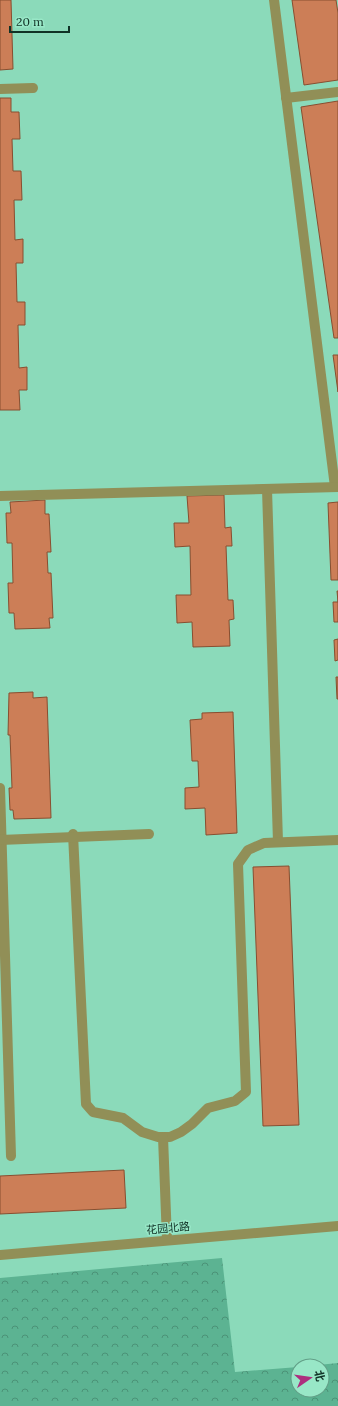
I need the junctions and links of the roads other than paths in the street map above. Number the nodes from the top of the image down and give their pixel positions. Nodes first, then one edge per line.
1 (274, 0) edge
2 (33, 88) dead end
3 (0, 89) edge
4 (338, 92) edge
5 (286, 98) junction
6 (337, 487) edge
7 (267, 489) junction
8 (0, 496) edge
9 (0, 788) edge
10 (149, 834) dead end
11 (74, 836) junction
12 (1, 840) edge
13 (338, 840) edge
14 (278, 842) junction
15 (163, 1137) junction
16 (11, 1156) dead end
17 (338, 1226) edge
18 (167, 1240) junction
19 (0, 1255) edge

1 - 5 street
2 - 3 street
4 - 5 street
5 - 6 street
6 - 7 street
7 - 8 street
7 - 14 street
9 - 12 street
10 - 11 street
11 - 12 street
11 - 15 street
12 - 16 street
13 - 14 street
14 - 15 street
15 - 18 street
17 - 18 street, 花园北路
18 - 19 street, 花园北路

